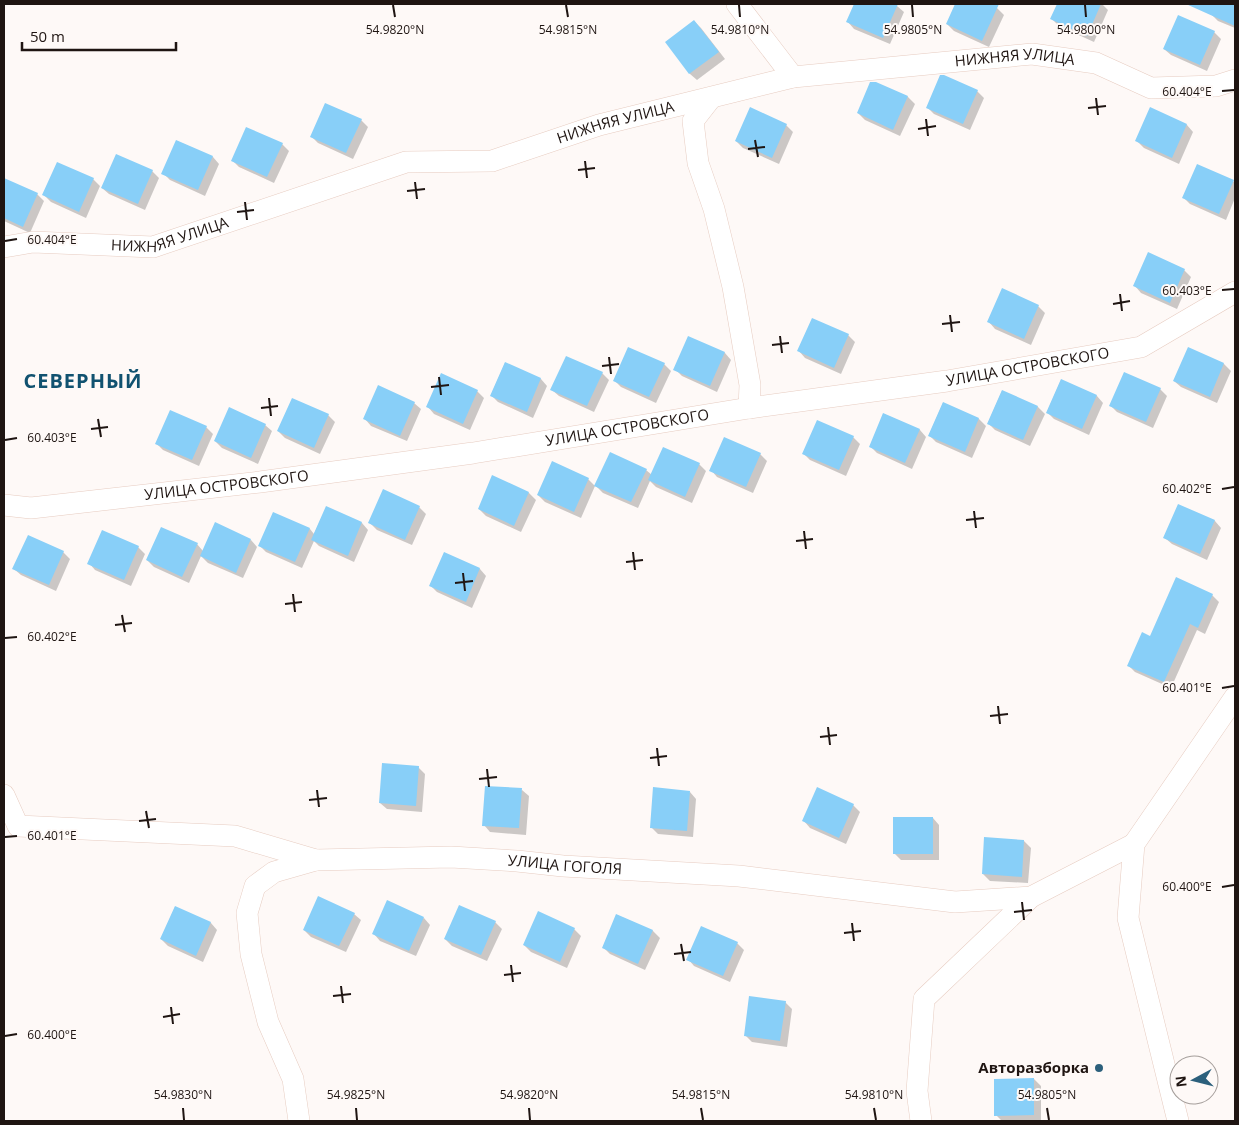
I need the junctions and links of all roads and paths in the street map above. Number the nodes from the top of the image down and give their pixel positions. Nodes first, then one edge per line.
1 (737, 4) edge
2 (793, 77) junction
3 (1235, 80) edge
4 (711, 98) junction
5 (4, 247) edge
6 (1235, 292) edge
7 (749, 408) junction
8 (4, 505) edge
9 (1235, 697) edge
10 (4, 794) edge
11 (1134, 844) junction
12 (316, 860) junction
13 (1031, 897) junction
14 (299, 1121) edge
15 (921, 1121) edge
16 (1178, 1121) edge

1 - 2 street
2 - 3 street, НИЖНЯЯ УЛИЦА
2 - 4 street, НИЖНЯЯ УЛИЦА
4 - 5 street, НИЖНЯЯ УЛИЦА
4 - 7 street
6 - 7 street, УЛИЦА ОСТРОВСКОГО
7 - 8 street, УЛИЦА ОСТРОВСКОГО
9 - 11 street
10 - 12 street, УЛИЦА ГОГОЛЯ
11 - 13 street, УЛИЦА ГОГОЛЯ
11 - 16 street
12 - 13 street, УЛИЦА ГОГОЛЯ
12 - 14 street
13 - 15 street

